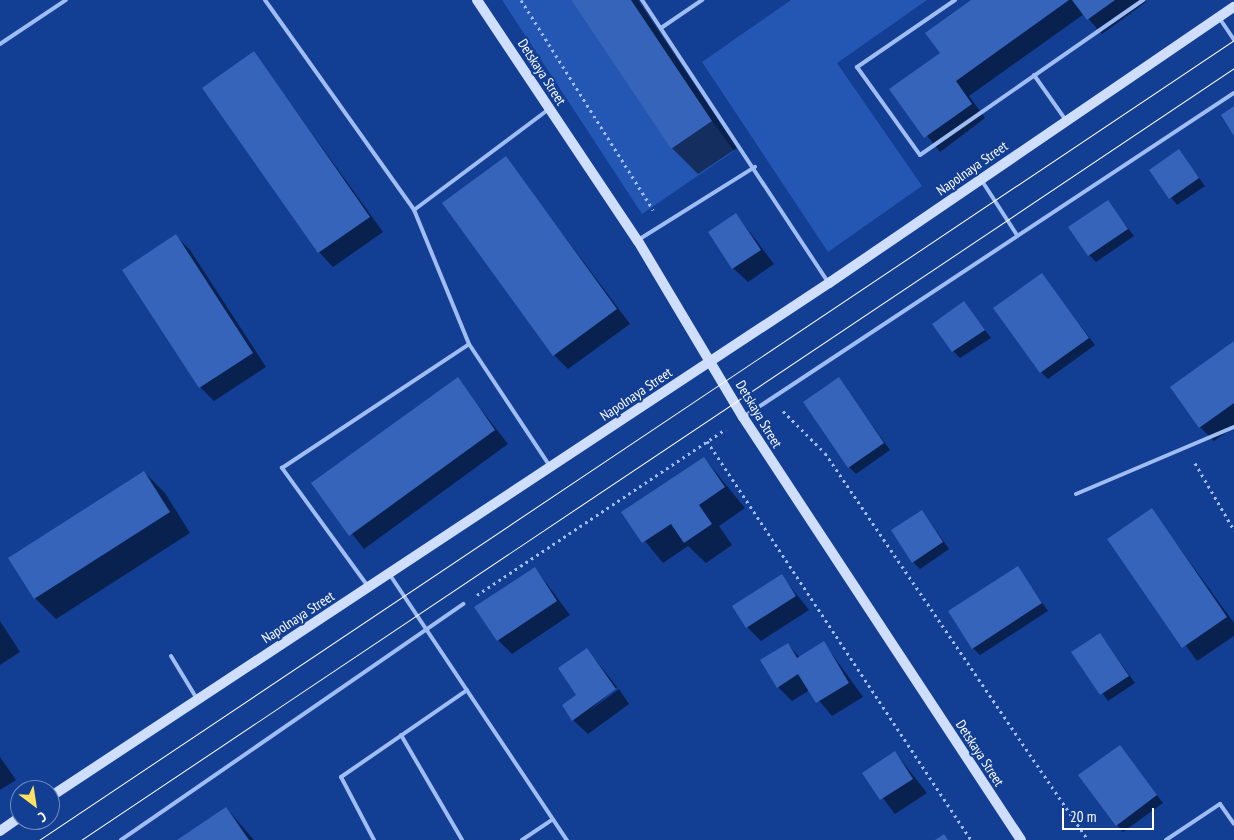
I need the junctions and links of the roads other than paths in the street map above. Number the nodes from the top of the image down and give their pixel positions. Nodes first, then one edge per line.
1 (66, 0) edge
2 (265, 0) edge
3 (478, 0) edge
4 (642, 0) edge
5 (702, 0) edge
6 (955, 0) edge
7 (1143, 0) edge
8 (1234, 7) edge
9 (1218, 18) junction
10 (661, 28) junction
11 (1234, 40) edge
12 (0, 44) edge
13 (1034, 75) junction
14 (1234, 93) edge
15 (550, 109) junction
16 (1065, 119) junction
17 (755, 168) junction
18 (980, 180) junction
19 (414, 210) junction
20 (1017, 235) junction
21 (638, 240) junction
22 (828, 283) junction
23 (469, 344) junction
24 (712, 358) junction
25 (743, 417) junction
26 (1234, 427) edge
27 (550, 467) junction
28 (1076, 494) dead end
29 (389, 573) junction
30 (368, 587) junction
31 (463, 604) road end
32 (427, 629) junction
33 (171, 656) dead end
34 (467, 690) junction
35 (197, 700) junction
36 (401, 735) junction
37 (60, 791) edge
38 (553, 819) junction
39 (1234, 824) edge
40 (121, 840) edge
41 (374, 840) edge
42 (462, 840) edge
43 (522, 840) edge
44 (567, 840) edge
45 (1020, 840) edge
46 (1166, 840) edge

1 - 12 lane
2 - 19 lane
3 - 15 street, Detskaya Street
4 - 10 lane
5 - 10 lane
6 - 13 lane
7 - 13 lane
8 - 9 street, Napolnaya Street
9 - 11 lane
9 - 16 street, Napolnaya Street
10 - 17 lane
13 - 16 lane
14 - 20 lane
15 - 19 lane
15 - 21 street, Detskaya Street
16 - 18 street, Napolnaya Street
17 - 21 lane
17 - 22 lane
18 - 20 lane
18 - 22 street, Napolnaya Street
19 - 23 lane
20 - 25 lane
21 - 24 street, Detskaya Street
22 - 24 street, Napolnaya Street
23 - 27 lane
23 - 30 lane
24 - 25 street, Detskaya Street
24 - 27 street, Napolnaya Street
25 - 45 street, Detskaya Street
26 - 28 lane
27 - 29 street, Napolnaya Street
29 - 30 street, Napolnaya Street
29 - 32 lane
30 - 35 street, Napolnaya Street
31 - 32 lane
32 - 34 lane
32 - 40 lane
33 - 35 lane
34 - 36 lane
34 - 38 lane
35 - 37 street, Napolnaya Street
36 - 41 lane
36 - 42 lane
38 - 43 lane
38 - 44 lane
39 - 46 lane

